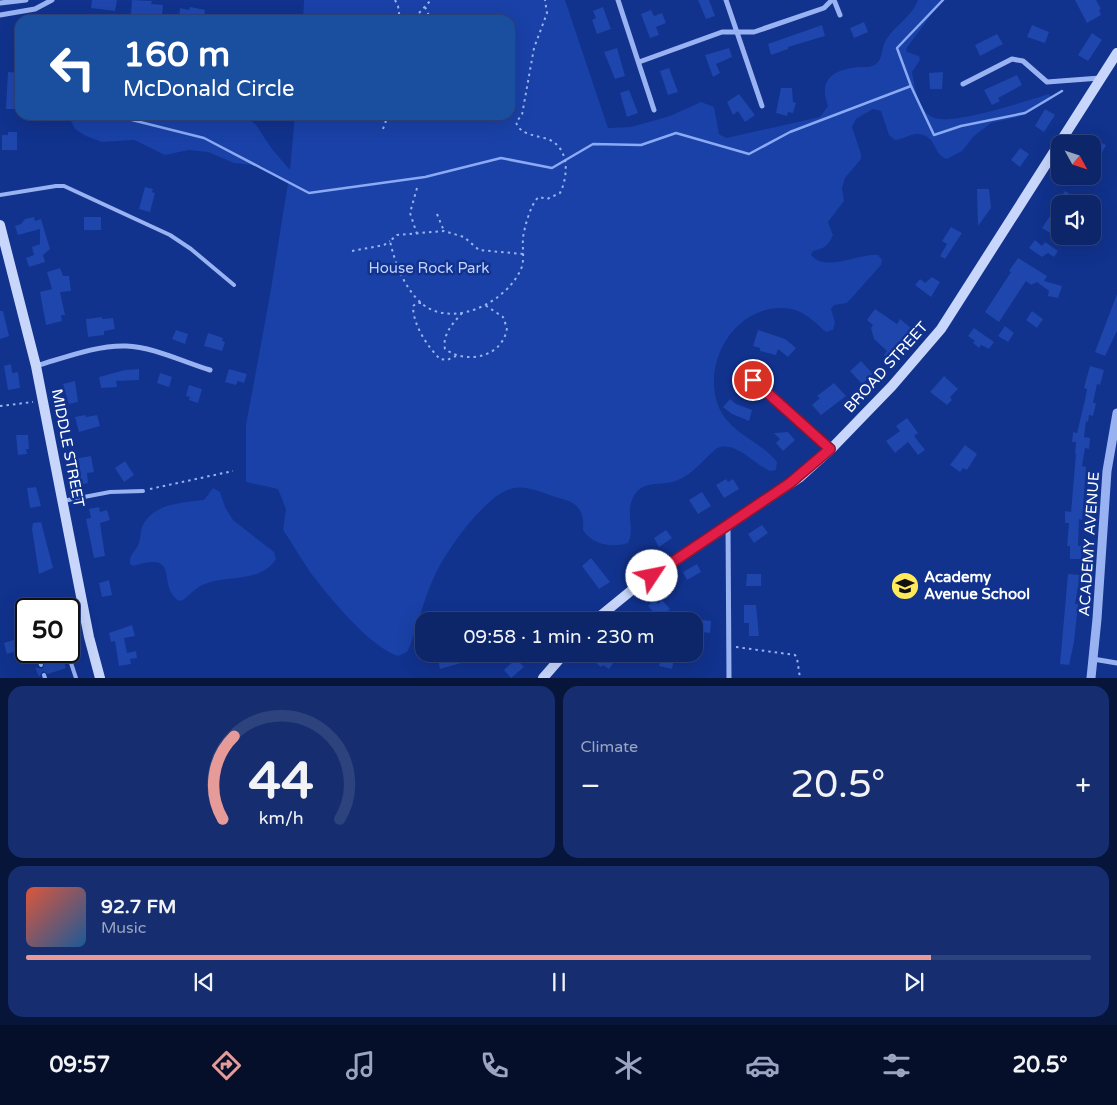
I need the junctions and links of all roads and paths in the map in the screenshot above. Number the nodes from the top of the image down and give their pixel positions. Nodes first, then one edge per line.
1 (26, 0) edge
2 (44, 0) edge
3 (51, 0) edge
4 (395, 0) edge
5 (431, 0) edge
6 (545, 0) edge
7 (618, 0) edge
8 (726, 0) edge
9 (833, 0) edge
10 (0, 3) edge
11 (425, 7) junction
12 (0, 15) edge
13 (399, 15) edge
14 (415, 15) edge
15 (429, 15) edge
16 (840, 15) dead end
17 (737, 33) junction
18 (1117, 53) edge
19 (639, 62) junction
20 (1100, 78) junction
21 (963, 84) dead end
22 (762, 106) dead end
23 (654, 110) dead end
24 (386, 120) edge
25 (383, 129) dead end
26 (417, 188) dead end
27 (0, 195) edge
28 (437, 214) dead end
29 (0, 226) edge
30 (444, 231) junction
31 (417, 234) junction
32 (2, 240) edge
33 (390, 241) junction
34 (352, 251) dead end
35 (523, 254) junction
36 (234, 285) dead end
37 (421, 303) junction
38 (485, 305) junction
39 (462, 313) junction
40 (457, 355) junction
41 (36, 366) junction
42 (210, 370) dead end
43 (753, 380) dead end
44 (43, 401) junction
45 (0, 406) edge
46 (1117, 413) edge
47 (830, 449) junction
48 (233, 471) dead end
49 (143, 491) joint
50 (63, 501) junction
51 (728, 524) junction
52 (605, 612) edge
53 (729, 646) junction
54 (1093, 659) junction
55 (557, 662) edge
56 (71, 663) edge
57 (1117, 663) edge
58 (76, 678) edge
59 (100, 678) edge
60 (543, 678) edge
61 (729, 678) edge
62 (800, 678) edge
63 (1091, 678) edge

1 - 10 street
2 - 3 street
3 - 12 street
4 - 13 path
5 - 11 path
6 - 35 path
7 - 19 street
8 - 17 street
9 - 16 street
9 - 17 street
11 - 14 path
11 - 15 path
17 - 19 street
17 - 22 street
18 - 20 main road, BROAD STREET
19 - 23 street
20 - 21 street
20 - 47 main road, BROAD STREET
24 - 25 path
26 - 31 path
27 - 36 lane
28 - 30 path
29 - 32 main road, MIDDLE STREET
30 - 31 path
30 - 35 path
31 - 33 path
32 - 41 main road, MIDDLE STREET
33 - 34 path
33 - 37 path
35 - 38 path
37 - 39 path
37 - 40 path
38 - 39 path
38 - 40 path
39 - 40 path
41 - 42 street
41 - 44 main road, MIDDLE STREET
43 - 47 street
44 - 45 path
44 - 50 main road, MIDDLE STREET
46 - 54 street, ACADEMY AVENUE
47 - 51 main road, BROAD STREET
48 - 49 path
49 - 50 lane
50 - 59 main road, MIDDLE STREET
51 - 52 main road, BROAD STREET
51 - 53 street
53 - 61 street
53 - 62 path
54 - 57 street
54 - 63 street, ACADEMY AVENUE
55 - 60 main road
56 - 58 lane

